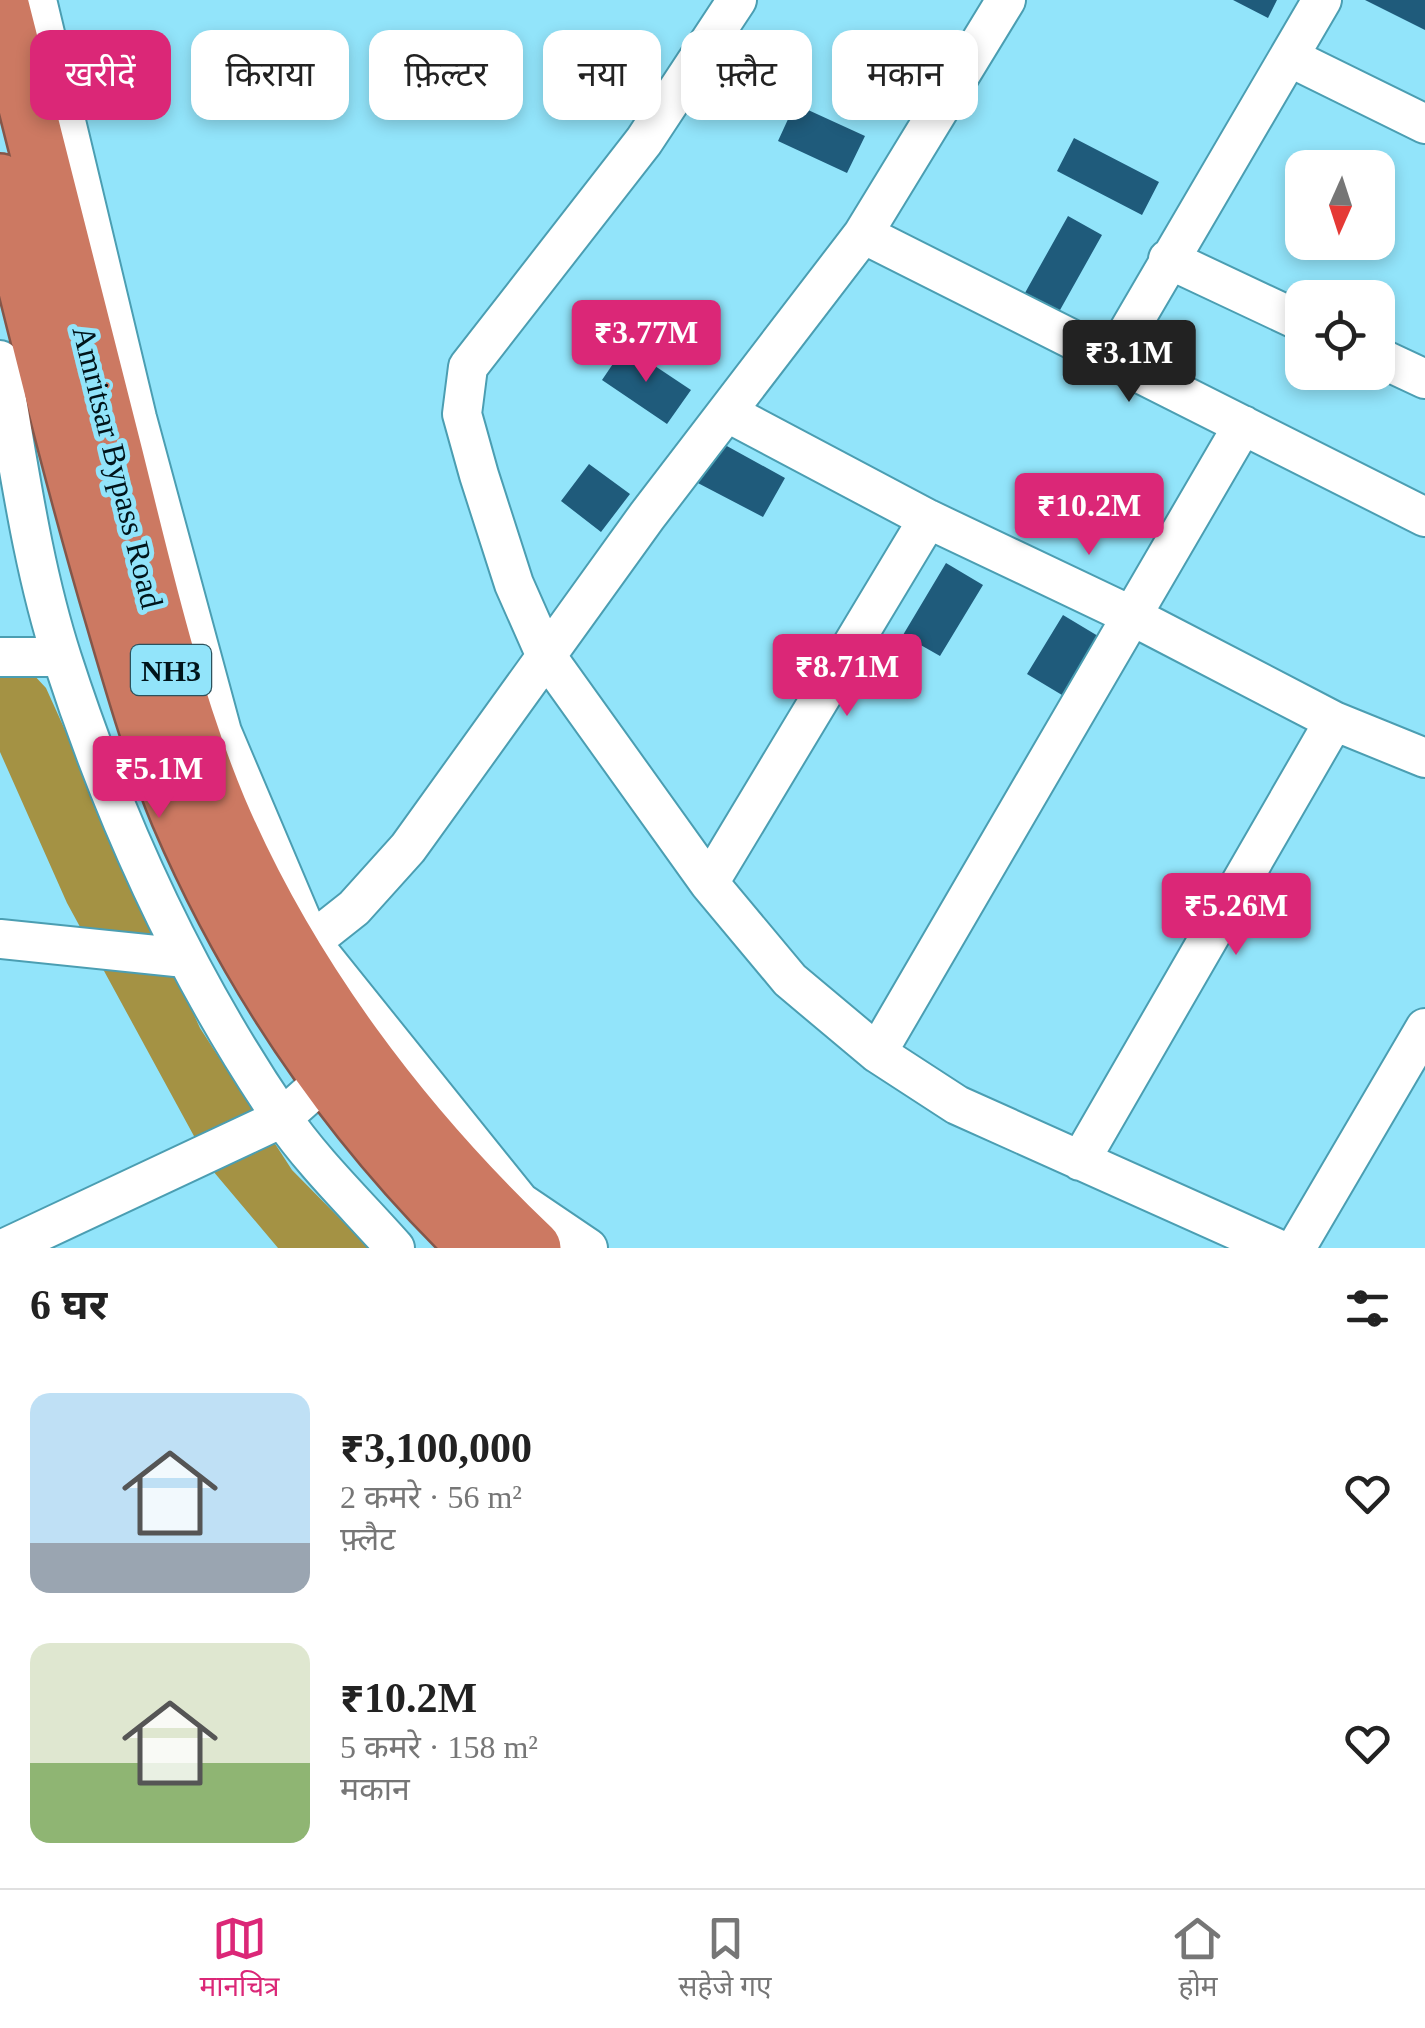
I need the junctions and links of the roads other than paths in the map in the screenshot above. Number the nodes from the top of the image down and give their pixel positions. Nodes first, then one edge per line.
1 (37, 0) edge
2 (737, 0) edge
3 (1006, 0) edge
4 (1322, 0) edge
5 (0, 1) edge
6 (1288, 57) junction
7 (1425, 124) edge
8 (0, 182) edge
9 (864, 234) junction
10 (1168, 258) junction
11 (1285, 314) edge
12 (0, 332) edge
13 (1112, 359) junction
14 (1395, 365) edge
15 (24, 367) edge
16 (1425, 379) edge
17 (728, 413) junction
18 (1242, 424) junction
19 (1425, 516) edge
20 (928, 519) junction
21 (1130, 615) junction
22 (545, 654) junction
23 (61, 656) junction
24 (0, 657) edge
25 (1334, 721) junction
26 (1425, 758) edge
27 (708, 884) junction
28 (0, 940) edge
29 (312, 942) junction
30 (184, 958) junction
31 (1425, 1028) edge
32 (877, 1054) junction
33 (327, 1078) junction
34 (282, 1118) junction
35 (1080, 1161) junction
36 (5, 1248) edge
37 (395, 1248) edge
38 (477, 1248) edge
39 (532, 1248) edge
40 (588, 1248) edge
41 (1276, 1248) edge
42 (1296, 1248) edge

1 - 29 street
2 - 22 street
3 - 9 street
4 - 6 street
5 - 39 highway, Amritsar Bypass Road / NH3
6 - 7 street
6 - 10 street
8 - 15 highway, Amritsar Bypass Road / NH3
9 - 13 street
9 - 17 street
10 - 11 street
10 - 13 street
12 - 15 street
13 - 18 street
14 - 16 street
15 - 23 street
15 - 33 highway, Amritsar Bypass Road / NH3
17 - 20 street
17 - 22 street
18 - 19 street
18 - 21 street
20 - 21 street
20 - 27 street
21 - 25 street
21 - 32 street
22 - 27 street
22 - 29 street
23 - 24 street
23 - 30 street
25 - 26 street
25 - 35 street
27 - 32 street
28 - 30 street
29 - 40 street
30 - 34 street
31 - 42 street
32 - 35 street
33 - 34 street
33 - 38 highway, Amritsar Bypass Road / NH3
34 - 36 street
34 - 37 street
35 - 41 street

